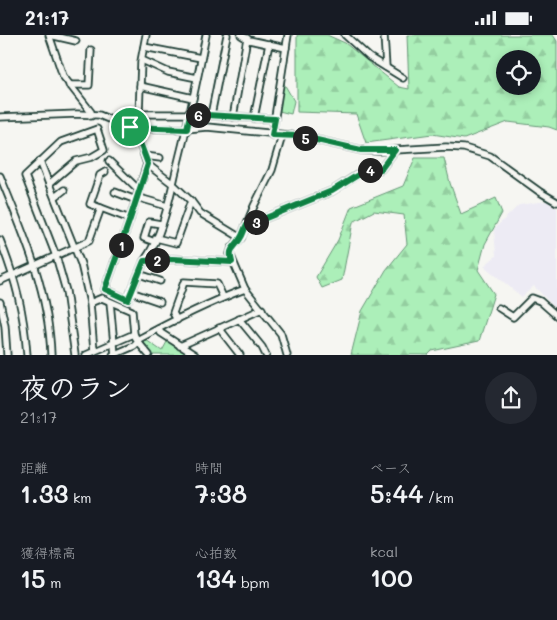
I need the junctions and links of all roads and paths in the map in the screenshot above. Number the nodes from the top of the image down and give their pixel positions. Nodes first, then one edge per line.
1 (53, 35) edge
2 (146, 35) edge
3 (206, 35) edge
4 (227, 35) edge
5 (241, 35) edge
6 (288, 35) edge
7 (346, 35) edge
8 (384, 35) edge
9 (247, 38) junction
10 (76, 41) dead end
11 (269, 44) junction
12 (144, 47) junction
13 (286, 48) junction
14 (91, 50) dead end
15 (201, 58) junction
16 (142, 60) junction
17 (386, 67) junction
18 (197, 78) junction
19 (403, 78) dead end
20 (69, 85) junction
21 (140, 86) junction
22 (193, 98) junction
23 (190, 114) junction
24 (212, 115) junction
25 (91, 116) junction
26 (0, 117) edge
27 (233, 117) junction
28 (254, 118) junction
29 (275, 119) junction
30 (130, 127) junction
31 (187, 129) junction
32 (272, 135) junction
33 (282, 136) junction
34 (395, 150) junction
35 (145, 156) junction
36 (160, 158) dead end
37 (40, 161) junction
38 (109, 161) dead end
39 (148, 164) junction
40 (105, 171) dead end
41 (0, 178) edge
42 (50, 184) junction
43 (173, 184) junction
44 (64, 190) dead end
45 (139, 190) junction
46 (114, 192) dead end
47 (55, 197) junction
48 (136, 199) junction
49 (191, 201) junction
50 (557, 202) edge
51 (168, 206) junction
52 (100, 208) junction
53 (130, 219) junction
54 (161, 224) junction
55 (246, 226) junction
56 (241, 238) junction
57 (0, 240) edge
58 (156, 240) junction
59 (75, 248) junction
60 (3, 256) edge
61 (56, 256) junction
62 (144, 261) junction
63 (232, 262) junction
64 (35, 265) junction
65 (139, 274) junction
66 (14, 275) junction
67 (0, 281) edge
68 (160, 281) dead end
69 (245, 289) junction
70 (131, 292) junction
71 (223, 297) junction
72 (0, 302) edge
73 (110, 302) junction
74 (160, 302) dead end
75 (90, 303) junction
76 (262, 309) junction
77 (499, 309) dead end
78 (557, 315) edge
79 (239, 319) junction
80 (177, 320) junction
81 (219, 328) junction
82 (158, 329) junction
83 (136, 339) junction
84 (115, 342) junction
85 (180, 346) junction
86 (94, 351) junction
87 (7, 355) edge
88 (27, 355) edge
89 (51, 355) edge
90 (75, 355) edge
91 (86, 355) edge
92 (115, 355) edge
93 (149, 355) edge
94 (194, 355) edge
95 (240, 355) edge
96 (266, 355) edge
97 (287, 355) edge

1 - 10 street
1 - 20 street
2 - 12 street
3 - 15 street
4 - 24 street
5 - 9 street
6 - 13 street
7 - 17 street
8 - 17 street
9 - 11 street
9 - 27 street
11 - 13 street
11 - 28 street
12 - 15 street
12 - 16 street
13 - 29 street
14 - 20 street
15 - 18 street
16 - 18 street
16 - 21 street
17 - 19 street
18 - 22 street
20 - 25 street
21 - 22 street
21 - 23 street
22 - 23 street
23 - 24 street
23 - 31 street
24 - 27 street
25 - 26 street
25 - 30 street
27 - 28 street
28 - 29 street
29 - 32 street
30 - 31 street
30 - 35 street
31 - 32 street
31 - 43 street
32 - 33 street
33 - 34 street
33 - 55 street
34 - 50 street
34 - 55 street
35 - 36 street
35 - 39 street
37 - 42 street
37 - 42 street
37 - 61 street
38 - 45 street
39 - 43 street
39 - 45 street
40 - 52 street
41 - 64 street
42 - 47 street
43 - 49 street
43 - 51 street
44 - 47 street
45 - 48 street
46 - 48 street
47 - 59 street
48 - 51 street
48 - 53 street
49 - 56 street
49 - 58 street
51 - 54 street
52 - 53 street
52 - 59 street
53 - 70 street
54 - 58 street
54 - 58 street
55 - 56 street
56 - 63 street
57 - 60 street
58 - 62 street
59 - 61 street
59 - 75 street
60 - 66 street
61 - 64 street
61 - 90 street
62 - 63 street
62 - 65 street
63 - 69 street
64 - 66 street
64 - 89 street
65 - 68 street
65 - 70 street
66 - 67 street
66 - 88 street
69 - 71 street
69 - 76 street
70 - 74 street
71 - 80 street
71 - 80 street
72 - 87 street
73 - 75 street
73 - 83 street
73 - 84 street
75 - 86 street
76 - 79 street
76 - 97 street
77 - 78 street
79 - 81 street
79 - 96 street
80 - 82 street
81 - 85 street
81 - 95 street
82 - 83 street
82 - 85 street
83 - 84 street
83 - 92 street
83 - 93 street
84 - 86 street
84 - 92 street
85 - 94 street
86 - 91 street

